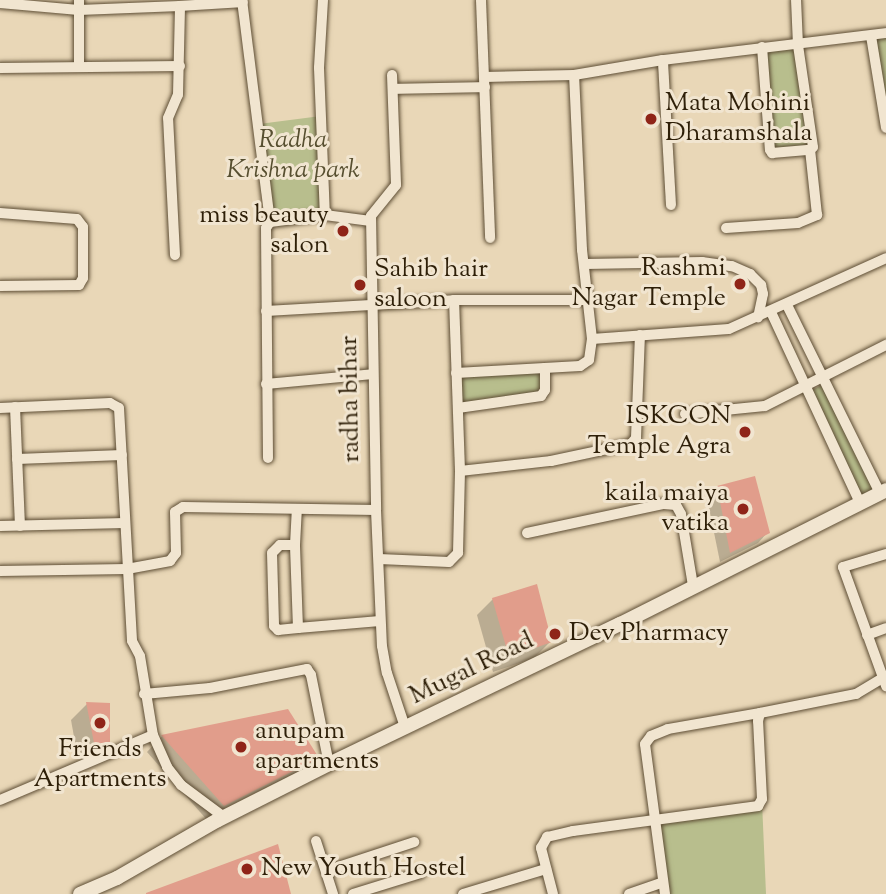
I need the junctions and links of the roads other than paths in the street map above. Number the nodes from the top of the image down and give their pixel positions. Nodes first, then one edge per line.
1 (323, 0) edge
2 (481, 0) edge
3 (796, 0) edge
4 (242, 1) edge
5 (0, 3) edge
6 (79, 5) edge
7 (180, 6) junction
8 (886, 33) edge
9 (871, 36) junction
10 (798, 45) junction
11 (762, 47) junction
12 (663, 60) junction
13 (180, 66) junction
14 (79, 67) junction
15 (0, 68) edge
16 (392, 75) dead end
17 (574, 75) junction
18 (484, 82) junction
19 (393, 89) junction
20 (886, 121) edge
21 (810, 150) junction
22 (671, 205) dead end
23 (0, 213) edge
24 (326, 215) junction
25 (371, 221) junction
26 (270, 222) junction
27 (726, 228) dead end
28 (490, 238) dead end
29 (175, 255) dead end
30 (886, 258) edge
31 (585, 264) junction
32 (0, 286) edge
33 (454, 300) junction
34 (589, 300) junction
35 (372, 305) junction
36 (787, 305) junction
37 (266, 311) junction
38 (771, 312) junction
39 (758, 317) junction
40 (640, 335) junction
41 (592, 340) junction
42 (886, 345) edge
43 (545, 368) junction
44 (456, 373) junction
45 (373, 374) junction
46 (822, 376) junction
47 (266, 384) junction
48 (805, 385) junction
49 (15, 407) junction
50 (0, 408) edge
51 (458, 408) junction
52 (685, 414) dead end
53 (122, 455) junction
54 (268, 458) dead end
55 (18, 459) junction
56 (460, 471) junction
57 (883, 492) edge
58 (860, 503) junction
59 (296, 510) junction
60 (376, 510) junction
61 (125, 523) junction
62 (0, 526) edge
63 (20, 526) junction
64 (527, 533) dead end
65 (295, 545) junction
66 (886, 554) edge
67 (379, 559) junction
68 (127, 569) junction
69 (0, 571) edge
70 (693, 586) junction
71 (380, 621) junction
72 (298, 628) junction
73 (886, 628) edge
74 (867, 635) junction
75 (885, 680) edge
76 (144, 694) junction
77 (760, 713) junction
78 (405, 727) junction
79 (153, 735) junction
80 (329, 764) junction
81 (0, 800) edge
82 (224, 817) junction
83 (653, 820) junction
84 (316, 841) dead end
85 (414, 842) dead end
86 (546, 869) junction
87 (326, 871) junction
88 (421, 873) dead end
89 (664, 888) edge
90 (80, 894) edge
91 (333, 894) edge
92 (352, 894) edge
93 (463, 894) edge
94 (553, 894) edge
95 (629, 894) edge

1 - 24 street
2 - 18 street
3 - 10 street
4 - 7 street
4 - 26 street
5 - 6 street
6 - 7 street
6 - 14 street
7 - 13 street
8 - 9 street
9 - 10 street
9 - 20 street
10 - 11 street
10 - 21 street
11 - 12 street
11 - 21 street
12 - 17 street
12 - 22 street
13 - 14 street
13 - 29 street
14 - 15 street
16 - 19 street
17 - 18 street
17 - 31 street
18 - 19 street
18 - 28 street
19 - 25 street
21 - 27 street
23 - 32 street
24 - 25 street
24 - 26 street
25 - 35 street, radha bihar
26 - 37 street
30 - 36 street
31 - 34 street
31 - 39 street
33 - 34 street
33 - 35 street
33 - 44 street
34 - 41 street
35 - 37 street
35 - 45 street, radha bihar
36 - 38 street
36 - 46 street
37 - 47 street
38 - 39 street
38 - 48 street
39 - 40 street
40 - 41 street
40 - 56 street
41 - 43 street
42 - 46 street
43 - 44 street
43 - 51 street
44 - 51 street
45 - 47 street
45 - 60 street, radha bihar
46 - 48 street
46 - 57 street
47 - 54 street
48 - 52 street
48 - 58 street
49 - 50 street
49 - 53 street
49 - 55 street
51 - 56 street
53 - 55 street
53 - 61 street
55 - 63 street
56 - 67 street
57 - 58 street, Mugal Road
58 - 70 street, Mugal Road
59 - 60 street
59 - 65 street
59 - 68 street
60 - 67 street, radha bihar
61 - 63 street
61 - 68 street
62 - 63 street
64 - 70 street
65 - 72 street
65 - 72 street
66 - 74 street
67 - 71 street, radha bihar
68 - 69 street
68 - 76 street
70 - 78 street, Mugal Road
71 - 72 street
71 - 78 street, radha bihar
73 - 74 street
74 - 75 street
75 - 77 street
76 - 79 street
76 - 80 street
77 - 83 street
77 - 83 street
78 - 80 street, Mugal Road
79 - 81 street
79 - 82 street
80 - 82 street, Mugal Road
82 - 90 street, Mugal Road
83 - 86 street
83 - 89 street
84 - 87 street
85 - 87 street
86 - 93 street
86 - 94 street
87 - 91 street
88 - 92 street
89 - 95 street

